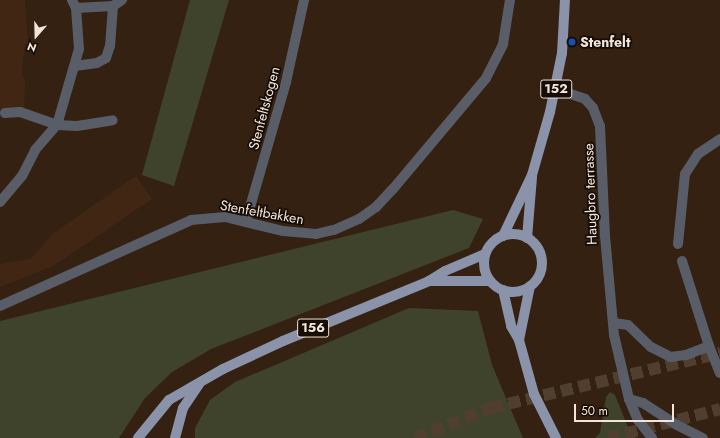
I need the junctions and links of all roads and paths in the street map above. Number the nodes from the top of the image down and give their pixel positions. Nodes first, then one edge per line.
1 (122, 0) edge
2 (304, 0) edge
3 (510, 0) edge
4 (565, 0) edge
5 (74, 4) edge
6 (113, 6) junction
7 (75, 66) junction
8 (556, 89) junction
9 (6, 112) dead end
10 (112, 120) dead end
11 (57, 125) junction
12 (720, 139) edge
13 (532, 175) junction
14 (0, 202) edge
15 (246, 221) junction
16 (503, 236) junction
17 (528, 238) junction
18 (678, 244) dead end
19 (485, 254) junction
20 (682, 261) dead end
21 (429, 281) junction
22 (490, 281) junction
23 (530, 286) junction
24 (503, 290) junction
25 (0, 306) edge
26 (614, 323) junction
27 (519, 340) junction
28 (709, 346) junction
29 (720, 373) edge
30 (201, 381) junction
31 (629, 399) junction
32 (138, 438) edge
33 (175, 438) edge
34 (556, 438) edge
35 (652, 438) edge
36 (703, 438) edge

1 - 6 street
2 - 15 street, Stenfeltskogen
3 - 15 street, Stenfeltbakken
4 - 8 main road, 152
5 - 6 street
5 - 7 street
6 - 7 street
7 - 11 street
8 - 13 main road, 152
8 - 26 street, Haugbro terrasse
9 - 11 street
10 - 11 street
11 - 14 street
12 - 18 street
13 - 16 main road, 152
13 - 17 main road, 152
15 - 25 street, Stenfeltbakken
16 - 17 main road
16 - 19 main road, 152
17 - 23 main road
19 - 21 main road, 156
19 - 22 main road
20 - 28 street
21 - 22 main road, 156
21 - 30 main road, 156
22 - 24 main road
23 - 24 main road
23 - 27 main road
24 - 27 main road
26 - 28 street
26 - 31 street, Haugbro terrasse
27 - 34 main road
28 - 29 street
30 - 32 main road, 156
30 - 33 main road
31 - 35 street, Haugbro terrasse
31 - 36 street

